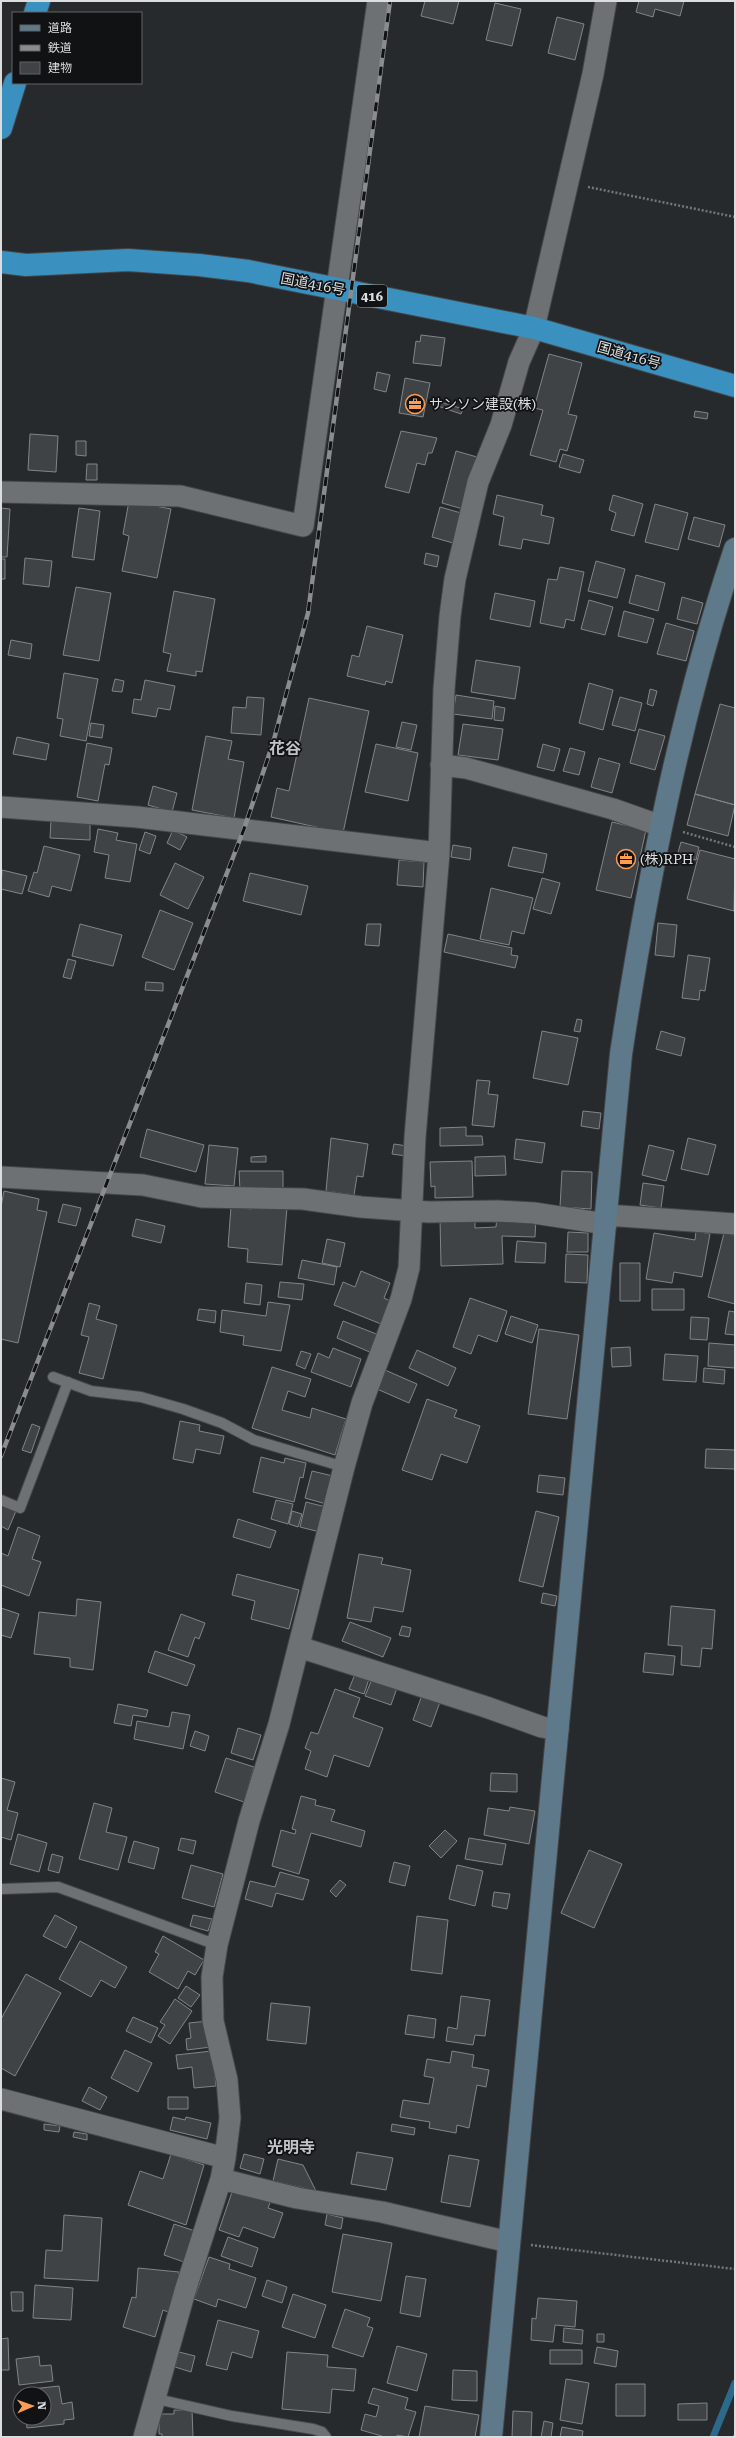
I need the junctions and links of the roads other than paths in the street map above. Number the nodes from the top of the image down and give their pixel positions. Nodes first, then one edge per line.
1 (39, 1) edge
2 (378, 1) edge
3 (604, 2) edge
4 (35, 12) edge
5 (15, 84) edge
6 (1, 128) edge
7 (1, 262) edge
8 (336, 289) junction
9 (534, 328) junction
10 (735, 386) edge
11 (1, 492) edge
12 (735, 549) edge
13 (441, 765) junction
14 (1, 807) edge
15 (661, 826) junction
16 (439, 853) junction
17 (1, 1177) edge
18 (412, 1209) junction
19 (606, 1219) junction
20 (735, 1224) edge
21 (53, 1377) dead end
22 (68, 1382) junction
23 (344, 1467) junction
24 (1, 1500) edge
25 (299, 1647) junction
26 (558, 1730) junction
27 (1, 1889) edge
28 (217, 1945) junction
29 (1, 2099) edge
30 (225, 2158) junction
31 (221, 2179) junction
32 (509, 2242) junction
33 (153, 2398) junction
34 (144, 2437) edge
35 (326, 2437) edge
36 (490, 2437) edge

1 - 4 highway
2 - 8 street
3 - 9 street
5 - 6 highway
7 - 8 highway, 国道416号 / 416
8 - 9 highway, 国道416号 / 416
8 - 11 street
9 - 10 highway, 国道416号 / 416
9 - 13 street
12 - 15 street
13 - 15 street
13 - 16 street
14 - 16 street
15 - 19 street
16 - 18 street
17 - 18 street
18 - 19 street
18 - 23 street
19 - 20 street
19 - 26 street
21 - 22 lane
22 - 23 lane
22 - 24 lane
23 - 25 street
25 - 26 street
25 - 28 street
26 - 32 street
27 - 28 lane
28 - 30 street
29 - 30 street
30 - 31 street
31 - 32 street
31 - 33 street
32 - 36 street
33 - 34 street
33 - 35 lane

